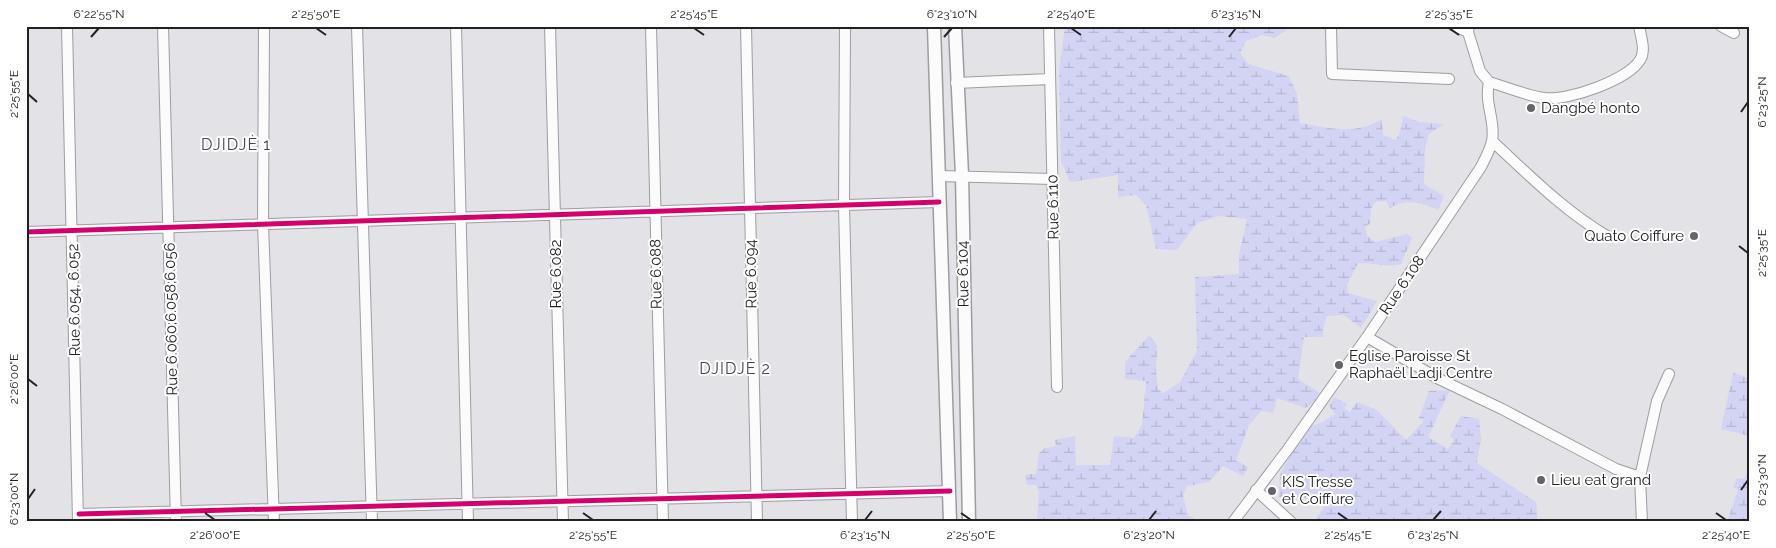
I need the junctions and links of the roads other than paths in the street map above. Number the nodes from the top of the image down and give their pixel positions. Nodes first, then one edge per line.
1 (67, 26) edge
2 (164, 26) edge
3 (264, 26) edge
4 (357, 26) edge
5 (456, 26) edge
6 (550, 26) edge
7 (651, 26) edge
8 (746, 26) edge
9 (845, 26) edge
10 (934, 26) edge
11 (955, 26) edge
12 (1049, 26) edge
13 (1331, 26) edge
14 (1454, 26) edge
15 (1639, 26) edge
16 (1721, 26) edge
17 (1468, 29) edge
18 (1734, 33) dead end
19 (1050, 78) junction
20 (1449, 79) dead end
21 (1489, 82) junction
22 (956, 83) junction
23 (1492, 140) junction
24 (962, 175) junction
25 (938, 176) junction
26 (1052, 179) junction
27 (940, 202) junction
28 (844, 206) junction
29 (750, 209) junction
30 (655, 212) junction
31 (556, 215) junction
32 (461, 218) junction
33 (364, 221) junction
34 (263, 224) junction
35 (168, 228) junction
36 (72, 230) junction
37 (26, 232) edge
38 (1607, 236) dead end
39 (1367, 337) junction
40 (1668, 374) dead end
41 (1057, 387) dead end
42 (1640, 477) junction
43 (1256, 490) junction
44 (950, 491) junction
45 (852, 494) junction
46 (756, 496) junction
47 (662, 499) junction
48 (563, 502) junction
49 (467, 504) junction
50 (372, 507) junction
51 (274, 509) junction
52 (175, 517) edge
53 (78, 518) edge
54 (1287, 520) edge
55 (274, 522) edge
56 (372, 522) edge
57 (468, 522) edge
58 (563, 522) edge
59 (663, 522) edge
60 (757, 522) edge
61 (852, 522) edge
62 (950, 522) edge
63 (969, 522) edge
64 (1233, 522) edge
65 (1642, 522) edge

1 - 36 street, Rue 6.054, 6.052
2 - 35 street, Rue 6.060;6.058;6.056
3 - 34 street
4 - 33 street
5 - 32 street
6 - 31 street, Rue 6.082
7 - 30 street, Rue 6.088
8 - 29 street, Rue 6.094
9 - 28 street
10 - 25 street, Rue 6.104
11 - 22 street, Rue 6.104
12 - 19 street, Rue 6.110
13 - 20 street
14 - 17 street
15 - 21 street
16 - 18 street
17 - 21 street
19 - 22 street
19 - 26 street, Rue 6.110
21 - 23 street, Rue 6.108
22 - 24 street, Rue 6.104
23 - 38 street
23 - 39 street, Rue 6.108
24 - 25 street
24 - 26 street
24 - 63 street, Rue 6.104
25 - 27 street, Rue 6.104
26 - 41 street, Rue 6.110
27 - 28 street
27 - 44 street, Rue 6.104
28 - 29 street
28 - 45 street
29 - 30 street
29 - 46 street, Rue 6.094
30 - 31 street
30 - 47 street, Rue 6.088
31 - 32 street
31 - 48 street, Rue 6.082
32 - 33 street
32 - 49 street
33 - 34 street
33 - 50 street
34 - 35 street
34 - 51 street
35 - 36 street
35 - 52 street, Rue 6.060;6.058;6.056
36 - 37 street
36 - 53 street, Rue 6.054, 6.052
39 - 42 street
39 - 43 street, Rue 6.108
40 - 42 street
42 - 65 street
43 - 54 street
43 - 64 street, Rue 6.108
44 - 45 street
44 - 62 street, Rue 6.104
45 - 46 street
45 - 61 street
46 - 47 street
46 - 60 street, Rue 6.094
47 - 48 street
47 - 59 street, Rue 6.088
48 - 49 street
48 - 58 street, Rue 6.082
49 - 50 street
49 - 57 street
50 - 51 street
50 - 56 street
51 - 52 street
51 - 55 street
52 - 53 street

